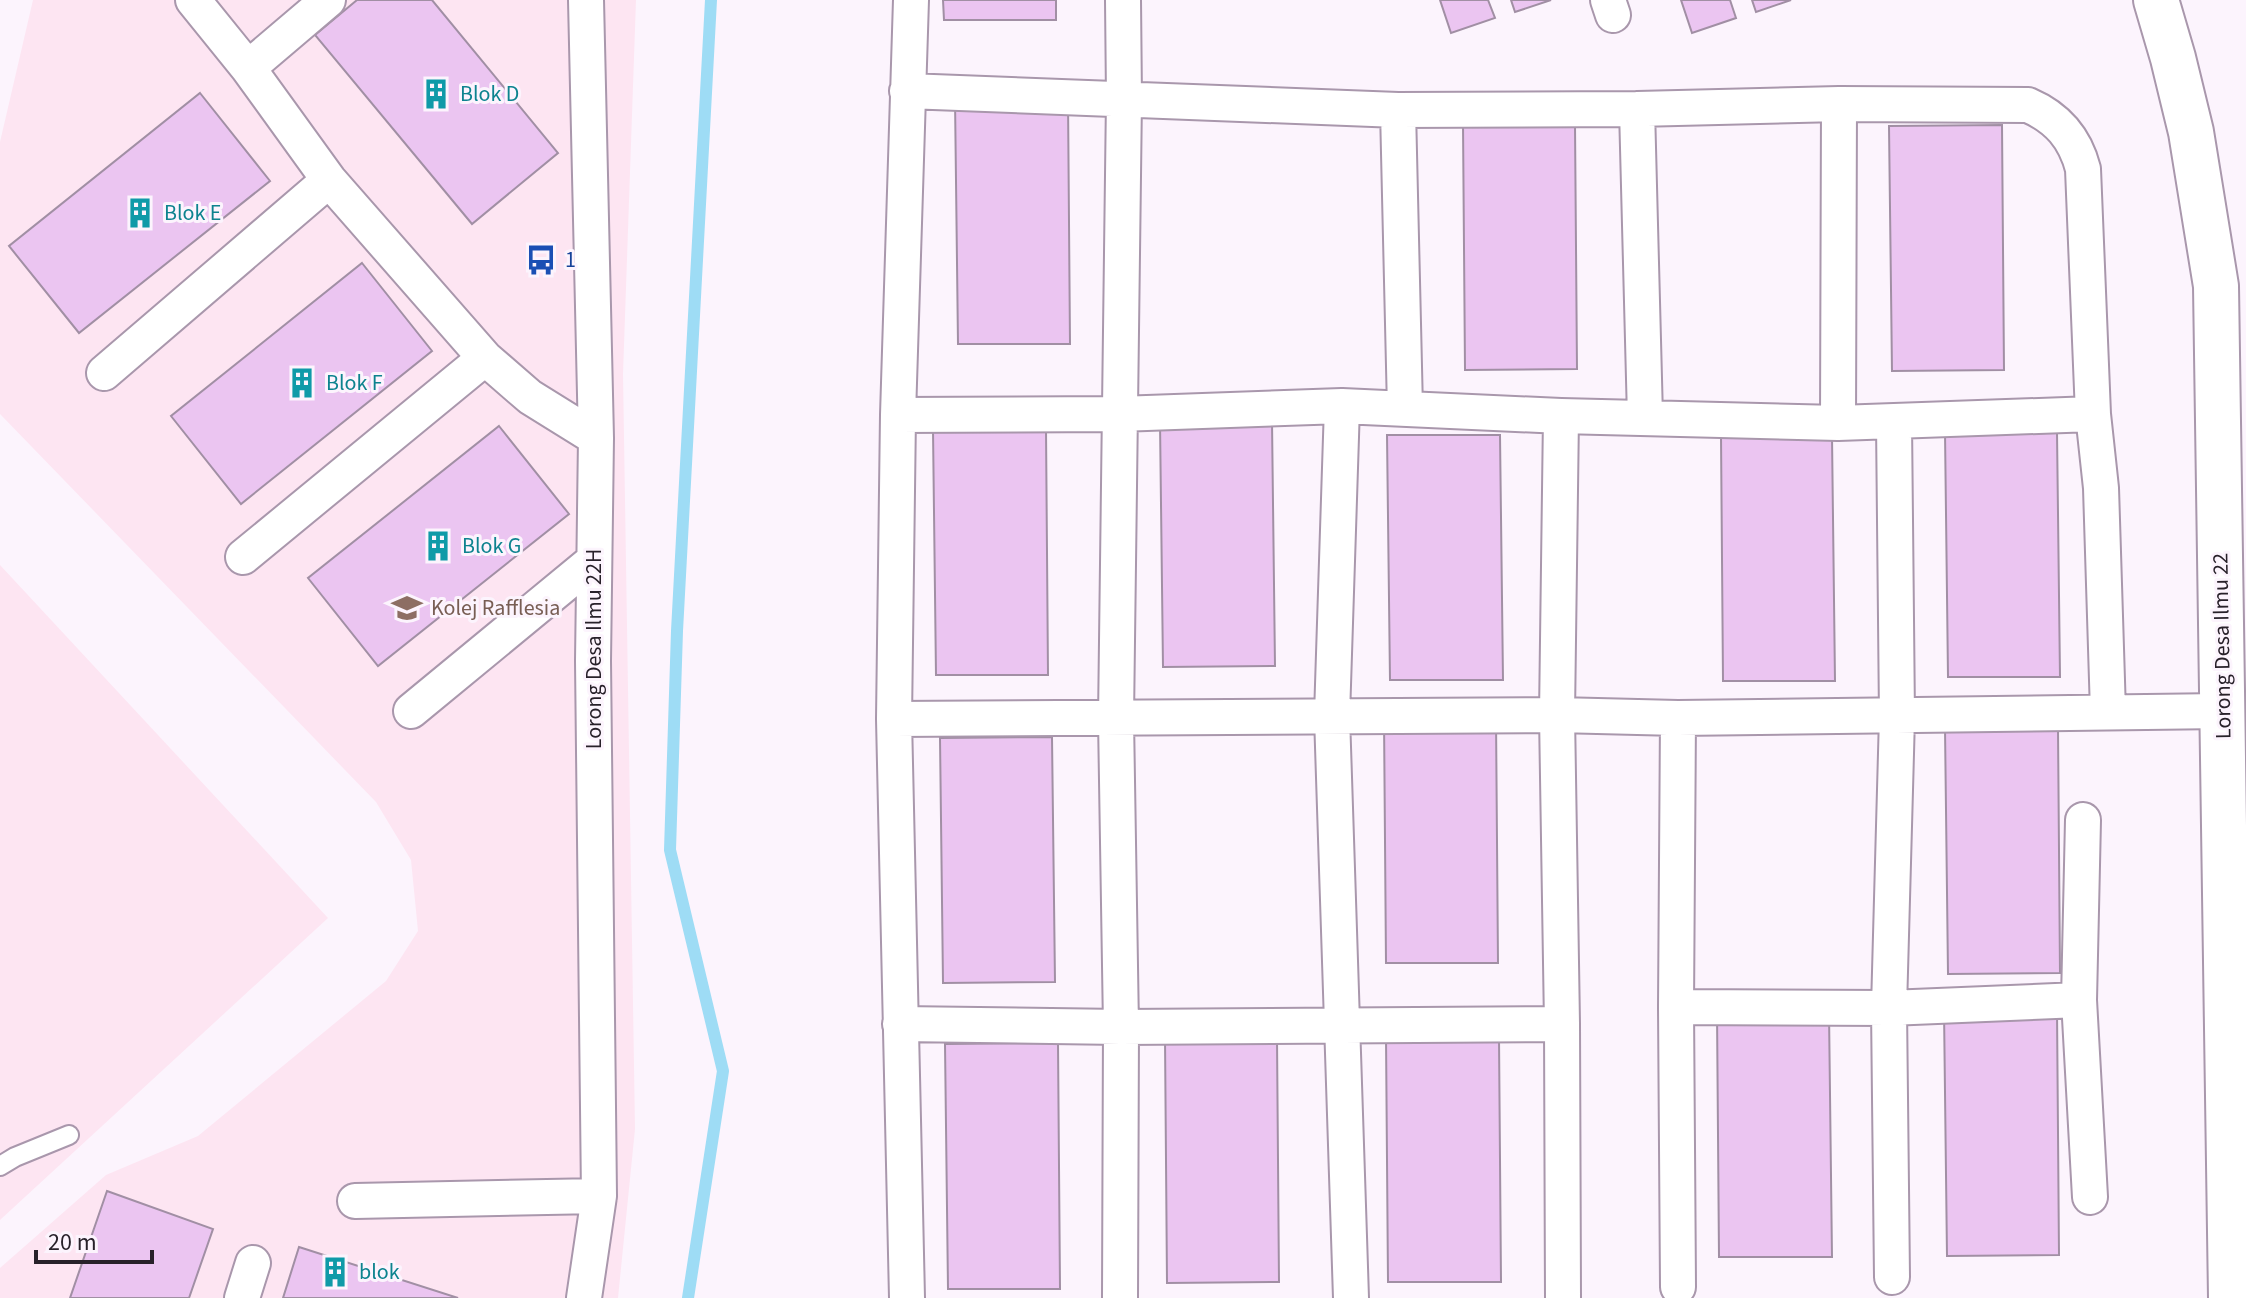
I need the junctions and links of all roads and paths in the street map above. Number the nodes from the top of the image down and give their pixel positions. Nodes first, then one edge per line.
1 (193, 0) edge
2 (328, 0) edge
3 (586, 0) edge
4 (911, 0) edge
5 (1123, 0) edge
6 (2156, 0) edge
7 (248, 68) junction
8 (907, 91) junction
9 (1124, 98) junction
10 (1839, 104) junction
11 (1637, 109) junction
12 (1398, 110) junction
13 (329, 180) junction
14 (485, 358) junction
15 (104, 373) dead end
16 (1342, 406) junction
17 (1405, 409) junction
18 (1119, 414) junction
19 (2093, 414) junction
20 (898, 415) junction
21 (1561, 416) junction
22 (1645, 417) junction
23 (1894, 422) junction
24 (1838, 423) junction
25 (596, 438) junction
26 (243, 557) dead end
27 (593, 561) junction
28 (411, 711) dead end
29 (2222, 711) junction
30 (2108, 712) junction
31 (1557, 715) junction
32 (1332, 716) junction
33 (1897, 717) junction
34 (1678, 718) junction
35 (894, 719) junction
36 (1116, 719) junction
37 (2083, 820) dead end
38 (2079, 1000) junction
39 (1676, 1007) junction
40 (1889, 1008) junction
41 (900, 1024) junction
42 (1562, 1024) junction
43 (1343, 1025) junction
44 (1121, 1027) junction
45 (69, 1135) dead end
46 (0, 1166) edge
47 (599, 1196) junction
48 (2090, 1197) dead end
49 (355, 1201) dead end
50 (253, 1263) dead end
51 (1892, 1277) dead end
52 (1678, 1287) dead end
53 (242, 1298) edge
54 (584, 1298) edge
55 (907, 1298) edge
56 (1120, 1298) edge
57 (1351, 1298) edge
58 (1563, 1298) edge
59 (2231, 1298) edge

1 - 7 street
2 - 7 street
3 - 25 street, Lorong Desa Ilmu 22H
4 - 8 street
5 - 9 street
6 - 29 street, Lorong Desa Ilmu 22
7 - 13 street
8 - 9 street
8 - 20 street
9 - 12 street
9 - 18 street
10 - 11 street
10 - 19 street
10 - 24 street
11 - 12 street
11 - 22 street
12 - 17 street
13 - 14 street
13 - 15 street
14 - 25 street
14 - 26 street
16 - 17 street
16 - 18 street
16 - 32 street
17 - 21 street
18 - 20 street
18 - 36 street
19 - 23 street
19 - 30 street
20 - 35 street
21 - 22 street
21 - 31 street
22 - 24 street
23 - 24 street
23 - 33 street
25 - 27 street, Lorong Desa Ilmu 22H
27 - 28 street
27 - 47 street, Lorong Desa Ilmu 22H
29 - 30 street
29 - 59 street, Lorong Desa Ilmu 22
30 - 33 street
31 - 32 street
31 - 34 street
31 - 42 street
32 - 36 street
32 - 43 street
33 - 34 street
33 - 40 street
34 - 39 street
35 - 36 street
35 - 41 street
36 - 44 street
37 - 38 street
38 - 40 street
38 - 48 street
39 - 40 street
39 - 52 street
40 - 51 street
41 - 44 street
41 - 55 street
42 - 43 street
42 - 58 street
43 - 44 street
43 - 57 street
44 - 56 street
45 - 46 lane
47 - 49 street
47 - 54 street, Lorong Desa Ilmu 22H
50 - 53 street

